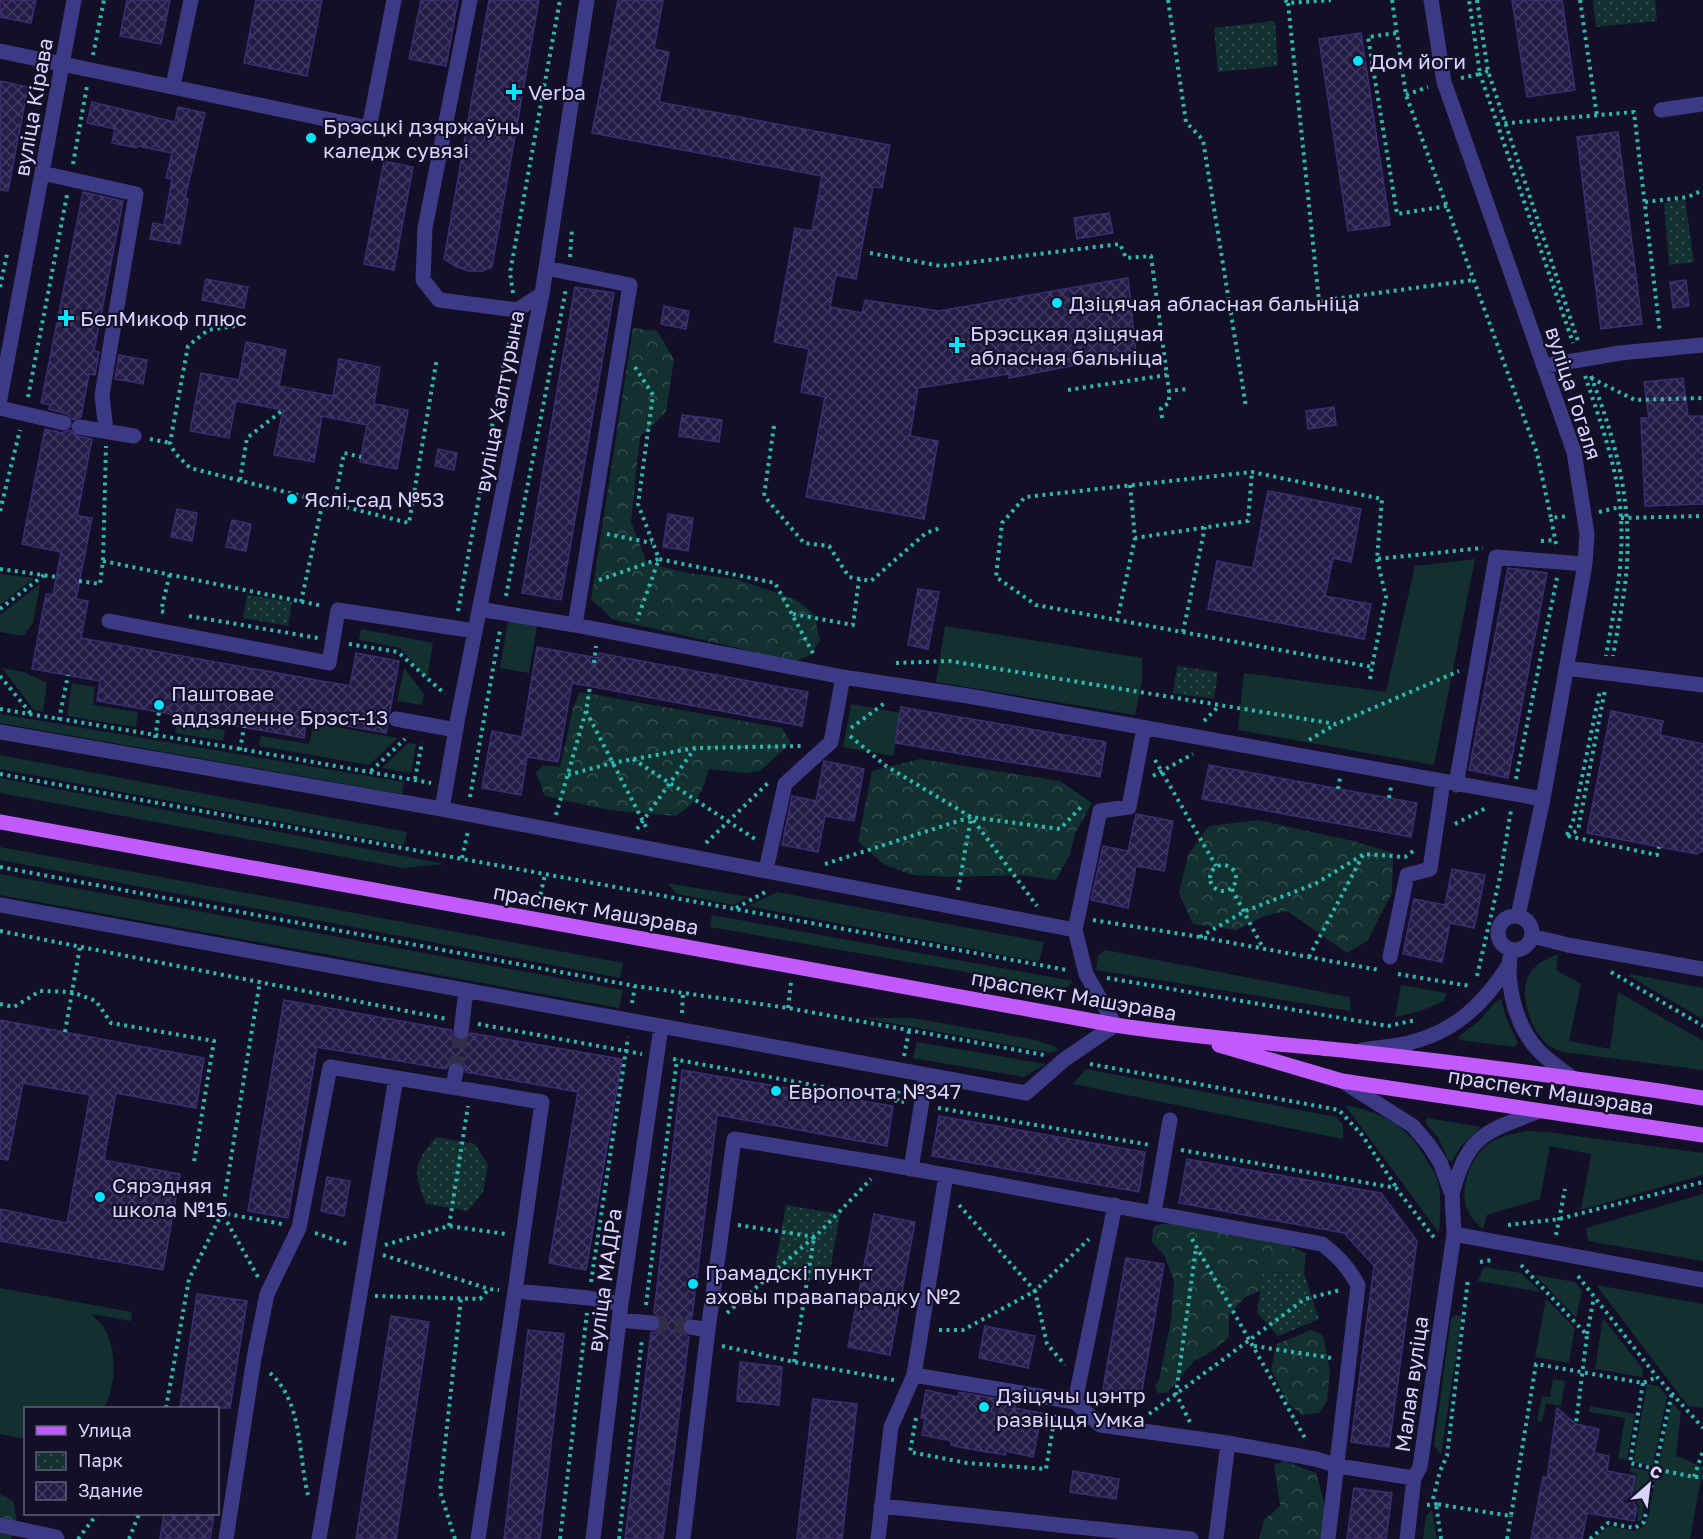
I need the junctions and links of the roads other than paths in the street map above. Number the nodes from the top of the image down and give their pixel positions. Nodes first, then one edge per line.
1 (74, 0) edge
2 (191, 0) edge
3 (394, 0) edge
4 (470, 0) edge
5 (587, 0) edge
6 (1431, 0) edge
7 (0, 51) edge
8 (62, 64) junction
9 (173, 86) junction
10 (1703, 104) edge
11 (1661, 110) dead end
12 (42, 173) junction
13 (546, 268) junction
14 (542, 294) junction
15 (1703, 345) edge
16 (1544, 366) junction
17 (0, 399) edge
18 (0, 408) edge
19 (64, 423) dead end
20 (79, 427) dead end
21 (106, 431) junction
22 (134, 435) dead end
23 (1585, 564) junction
24 (479, 609) junction
25 (109, 621) dead end
26 (575, 625) junction
27 (475, 632) junction
28 (1566, 668) junction
29 (843, 677) junction
30 (1703, 685) edge
31 (396, 719) dead end
32 (456, 730) junction
33 (0, 732) edge
34 (1143, 732) junction
35 (1450, 784) junction
36 (1543, 800) junction
37 (442, 808) junction
38 (0, 822) edge
39 (766, 870) junction
40 (0, 905) edge
41 (1518, 916) junction
42 (1075, 930) junction
43 (1532, 936) junction
44 (1511, 950) junction
45 (1390, 957) dead end
46 (1508, 966) junction
47 (1703, 969) edge
48 (466, 991) junction
49 (1115, 1025) junction
50 (462, 1026) tunnel mouth
51 (661, 1027) junction
52 (1184, 1035) junction
53 (1350, 1051) junction
54 (456, 1071) tunnel mouth
55 (926, 1076) junction
56 (1570, 1077) junction
57 (396, 1078) junction
58 (1342, 1081) junction
59 (453, 1088) junction
60 (1703, 1098) edge
61 (1539, 1111) junction
62 (1170, 1120) dead end
63 (1703, 1135) edge
64 (911, 1169) junction
65 (946, 1175) junction
66 (1452, 1194) junction
67 (1113, 1211) junction
68 (1154, 1214) junction
69 (1454, 1234) junction
70 (1703, 1280) edge
71 (515, 1291) junction
72 (621, 1304) junction
73 (620, 1320) junction
74 (648, 1322) tunnel mouth
75 (691, 1328) tunnel mouth
76 (707, 1336) junction
77 (912, 1379) junction
78 (1075, 1402) junction
79 (1228, 1443) junction
80 (1338, 1466) junction
81 (1414, 1478) junction
82 (881, 1506) junction
83 (0, 1525) edge
84 (57, 1539) edge
85 (226, 1539) edge
86 (320, 1539) edge
87 (478, 1539) edge
88 (592, 1539) edge
89 (683, 1539) edge
90 (878, 1539) edge
91 (1191, 1539) edge
92 (1216, 1539) edge
93 (1328, 1539) edge
94 (1407, 1539) edge

1 - 8 street, вуліца Кірава
2 - 9 street
3 - 9 street
4 - 14 street
5 - 13 street, вуліца Халтурына
6 - 16 street, вуліца Гогаля
7 - 8 street
8 - 9 street
8 - 12 street, вуліца Кірава
10 - 11 street
12 - 17 street, вуліца Кірава
12 - 21 street
13 - 14 street, вуліца Халтурына
13 - 26 street
14 - 24 street, вуліца Халтурына
15 - 16 street
16 - 23 street, вуліца Гогаля
18 - 19 street
20 - 21 street
21 - 22 street
23 - 28 street, вуліца Гогаля
23 - 35 street
24 - 26 street
24 - 27 street, вуліца Халтурына
25 - 27 street
26 - 29 street
27 - 32 street, вуліца Халтурына
28 - 30 street
28 - 36 street, вуліца Гогаля
29 - 34 street
29 - 39 street
31 - 32 street
32 - 37 street, вуліца Халтурына
33 - 37 street
34 - 35 street
34 - 42 street
35 - 36 street
35 - 45 street
36 - 41 street, вуліца Гогаля
37 - 39 street
38 - 49 main road, праспект Машэрава
39 - 42 street
40 - 48 street
41 - 43 street
41 - 44 street
42 - 49 street
43 - 44 street
43 - 47 street
44 - 46 street
46 - 53 street
46 - 56 street
48 - 50 street
48 - 51 street
49 - 52 main road, праспект Машэрава
49 - 55 street
51 - 55 street
51 - 72 street, вуліца МАДРа
52 - 53 main road, праспект Машэрава
52 - 58 main road, праспект Машэрава
53 - 56 main road, праспект Машэрава
54 - 59 street
55 - 64 street
56 - 60 main road, праспект Машэрава
57 - 59 street
57 - 85 street
57 - 86 street
58 - 61 main road, праспект Машэрава
58 - 66 street
59 - 71 street
61 - 63 main road, праспект Машэрава
61 - 66 street
62 - 68 street
64 - 65 street
64 - 76 street
65 - 67 street
65 - 77 street
66 - 69 street, Малая вуліца
67 - 68 street
67 - 78 street
68 - 80 street
69 - 70 street
69 - 81 street, Малая вуліца
71 - 72 street
71 - 87 street
72 - 73 street, вуліца МАДРа
73 - 74 street
73 - 88 street, вуліца МАДРа
75 - 76 street
76 - 89 street
77 - 78 street
77 - 82 street
78 - 79 street
79 - 80 street
79 - 92 street
80 - 81 street
80 - 93 street
81 - 94 street, Малая вуліца
82 - 90 street
82 - 91 street
83 - 84 street

